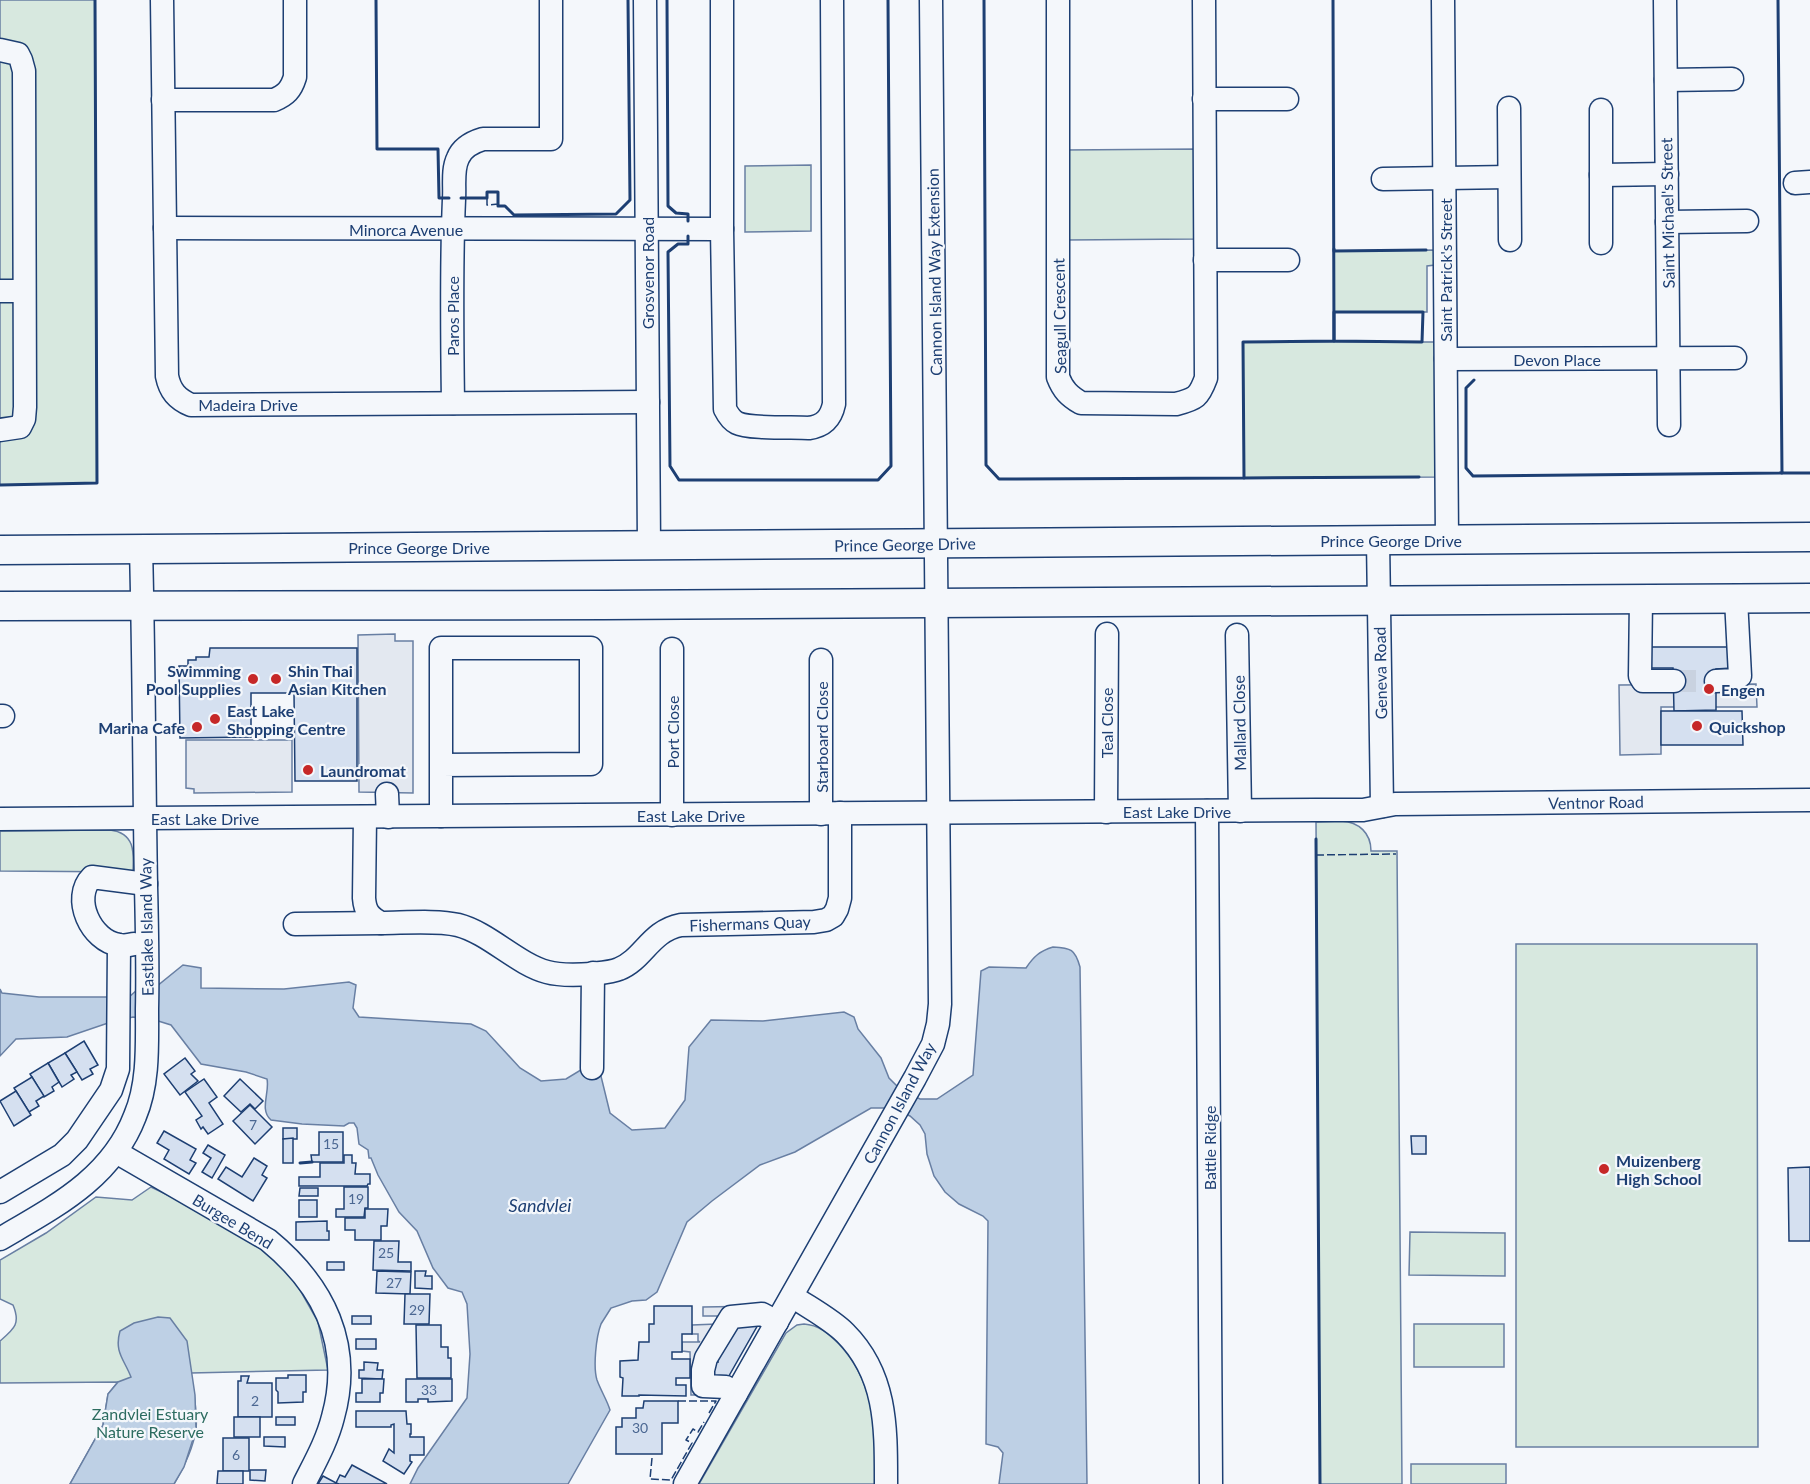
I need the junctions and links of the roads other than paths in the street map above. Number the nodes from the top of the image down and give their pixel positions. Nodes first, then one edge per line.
1 (162, 0) edge
2 (295, 0) edge
3 (551, 0) edge
4 (645, 0) edge
5 (722, 0) edge
6 (832, 0) edge
7 (931, 0) edge
8 (1058, 0) edge
9 (1204, 0) edge
10 (1443, 0) edge
11 (1665, 0) edge
12 (0, 50) edge
13 (1732, 79) dead end
14 (1666, 80) junction
15 (1204, 99) junction
16 (1287, 99) dead end
17 (163, 100) junction
18 (1509, 108) dead end
19 (1601, 110) dead end
20 (1667, 174) junction
21 (1601, 175) junction
22 (1509, 177) junction
23 (1383, 179) dead end
24 (1444, 179) junction
25 (1667, 222) junction
26 (1747, 222) dead end
27 (165, 228) junction
28 (452, 229) junction
29 (722, 229) junction
30 (647, 230) junction
31 (1510, 240) dead end
32 (1601, 243) dead end
33 (1205, 260) junction
34 (1288, 260) dead end
35 (0, 291) edge
36 (24, 291) junction
37 (1668, 358) junction
38 (1735, 358) dead end
39 (1446, 359) junction
40 (648, 402) junction
41 (453, 403) junction
42 (1669, 425) dead end
43 (0, 430) edge
44 (1810, 537) edge
45 (1378, 540) junction
46 (1447, 540) junction
47 (937, 543) junction
48 (649, 546) junction
49 (141, 549) junction
50 (0, 550) edge
51 (1810, 598) edge
52 (1641, 599) junction
53 (1736, 599) junction
54 (1379, 601) junction
55 (938, 603) junction
56 (0, 606) edge
57 (142, 606) junction
58 (1107, 634) dead end
59 (1237, 635) dead end
60 (672, 649) dead end
61 (821, 660) dead end
62 (1674, 681) tunnel mouth
63 (1716, 681) tunnel mouth
64 (441, 765) junction
65 (1810, 800) edge
66 (1382, 806) junction
67 (1207, 811) junction
68 (1240, 811) junction
69 (940, 812) junction
70 (1106, 812) junction
71 (831, 814) junction
72 (672, 815) junction
73 (441, 816) junction
74 (365, 817) junction
75 (145, 818) junction
76 (0, 819) edge
77 (146, 884) junction
78 (381, 923) junction
79 (295, 924) dead end
80 (147, 943) junction
81 (119, 945) junction
82 (593, 974) junction
83 (592, 1068) dead end
84 (116, 1152) junction
85 (62, 1155) junction
86 (88, 1183) junction
87 (0, 1192) edge
88 (0, 1239) edge
89 (792, 1296) junction
90 (777, 1322) junction
91 (736, 1394) junction
92 (304, 1484) edge
93 (685, 1484) edge
94 (886, 1484) edge
95 (1211, 1484) edge

1 - 17 street, Madeira Drive
2 - 17 street
3 - 28 street, Paros Place
4 - 30 street, Grosvenor Road
5 - 29 street
6 - 29 street
7 - 47 street, Cannon Island Way Extension
8 - 33 street, Seagull Crescent
9 - 15 street, Seagull Crescent
10 - 24 street, Saint Patrick's Street
11 - 14 street, Saint Michael's Street
12 - 36 street
13 - 14 street
14 - 20 street, Saint Michael's Street
15 - 16 street
15 - 33 street, Seagull Crescent
17 - 27 street, Madeira Drive
18 - 22 street
19 - 21 street
20 - 21 street
20 - 25 street, Saint Michael's Street
21 - 32 street
22 - 24 street
22 - 31 street
23 - 24 street
24 - 39 street, Saint Patrick's Street
25 - 26 street
25 - 37 street, Saint Michael's Street
27 - 28 street, Minorca Avenue
27 - 41 street, Madeira Drive
28 - 30 street, Minorca Avenue
28 - 41 street, Paros Place
29 - 30 street, Minorca Avenue
30 - 40 street, Grosvenor Road
33 - 34 street
35 - 36 street
36 - 43 street
37 - 38 street, Devon Place
37 - 39 street, Devon Place
37 - 42 street, Saint Michael's Street
39 - 46 street, Saint Patrick's Street
40 - 41 street, Madeira Drive
40 - 48 street, Grosvenor Road
44 - 46 main road, Prince George Drive
45 - 46 main road, Prince George Drive
45 - 47 main road, Prince George Drive
45 - 54 street, Geneva Road
47 - 48 main road, Prince George Drive
47 - 55 street, Cannon Island Way Extension
48 - 49 main road, Prince George Drive
49 - 50 main road, Prince George Drive
49 - 57 street, Eastlake Island Way
51 - 53 main road
52 - 53 main road
52 - 54 main road
52 - 62 street
53 - 63 street
54 - 55 main road
54 - 66 street, Geneva Road
55 - 57 main road
55 - 69 street, Cannon Island Way
56 - 57 main road
57 - 75 street, Eastlake Island Way
58 - 70 street, Teal Close
59 - 68 street, Mallard Close
60 - 72 street, Port Close
61 - 71 street, Starboard Close
64 - 64 street
64 - 73 street
65 - 66 street, Ventnor Road
66 - 68 street, East Lake Drive
67 - 68 street, East Lake Drive
67 - 70 street, East Lake Drive
67 - 95 street, Battle Ridge
69 - 70 street, East Lake Drive
69 - 71 street, East Lake Drive
69 - 89 street, Cannon Island Way
71 - 72 street, East Lake Drive
71 - 82 street, Fishermans Quay
72 - 73 street, East Lake Drive
73 - 74 street, East Lake Drive
74 - 75 street, East Lake Drive
74 - 78 street
75 - 76 street, East Lake Drive
75 - 77 street, Eastlake Island Way
77 - 80 street, Eastlake Island Way
77 - 81 street
78 - 79 street, Fishermans Quay
78 - 82 street, Fishermans Quay
80 - 81 street
80 - 84 street, Eastlake Island Way
81 - 85 street
82 - 83 street
84 - 86 street, Eastlake Island Way
84 - 92 street, Burgee Bend
85 - 86 street
85 - 87 street
86 - 88 street, Eastlake Island Way
89 - 90 street, Cannon Island Way
89 - 94 street
90 - 91 street, Cannon Island Way
90 - 91 street
91 - 93 street, Cannon Island Way

